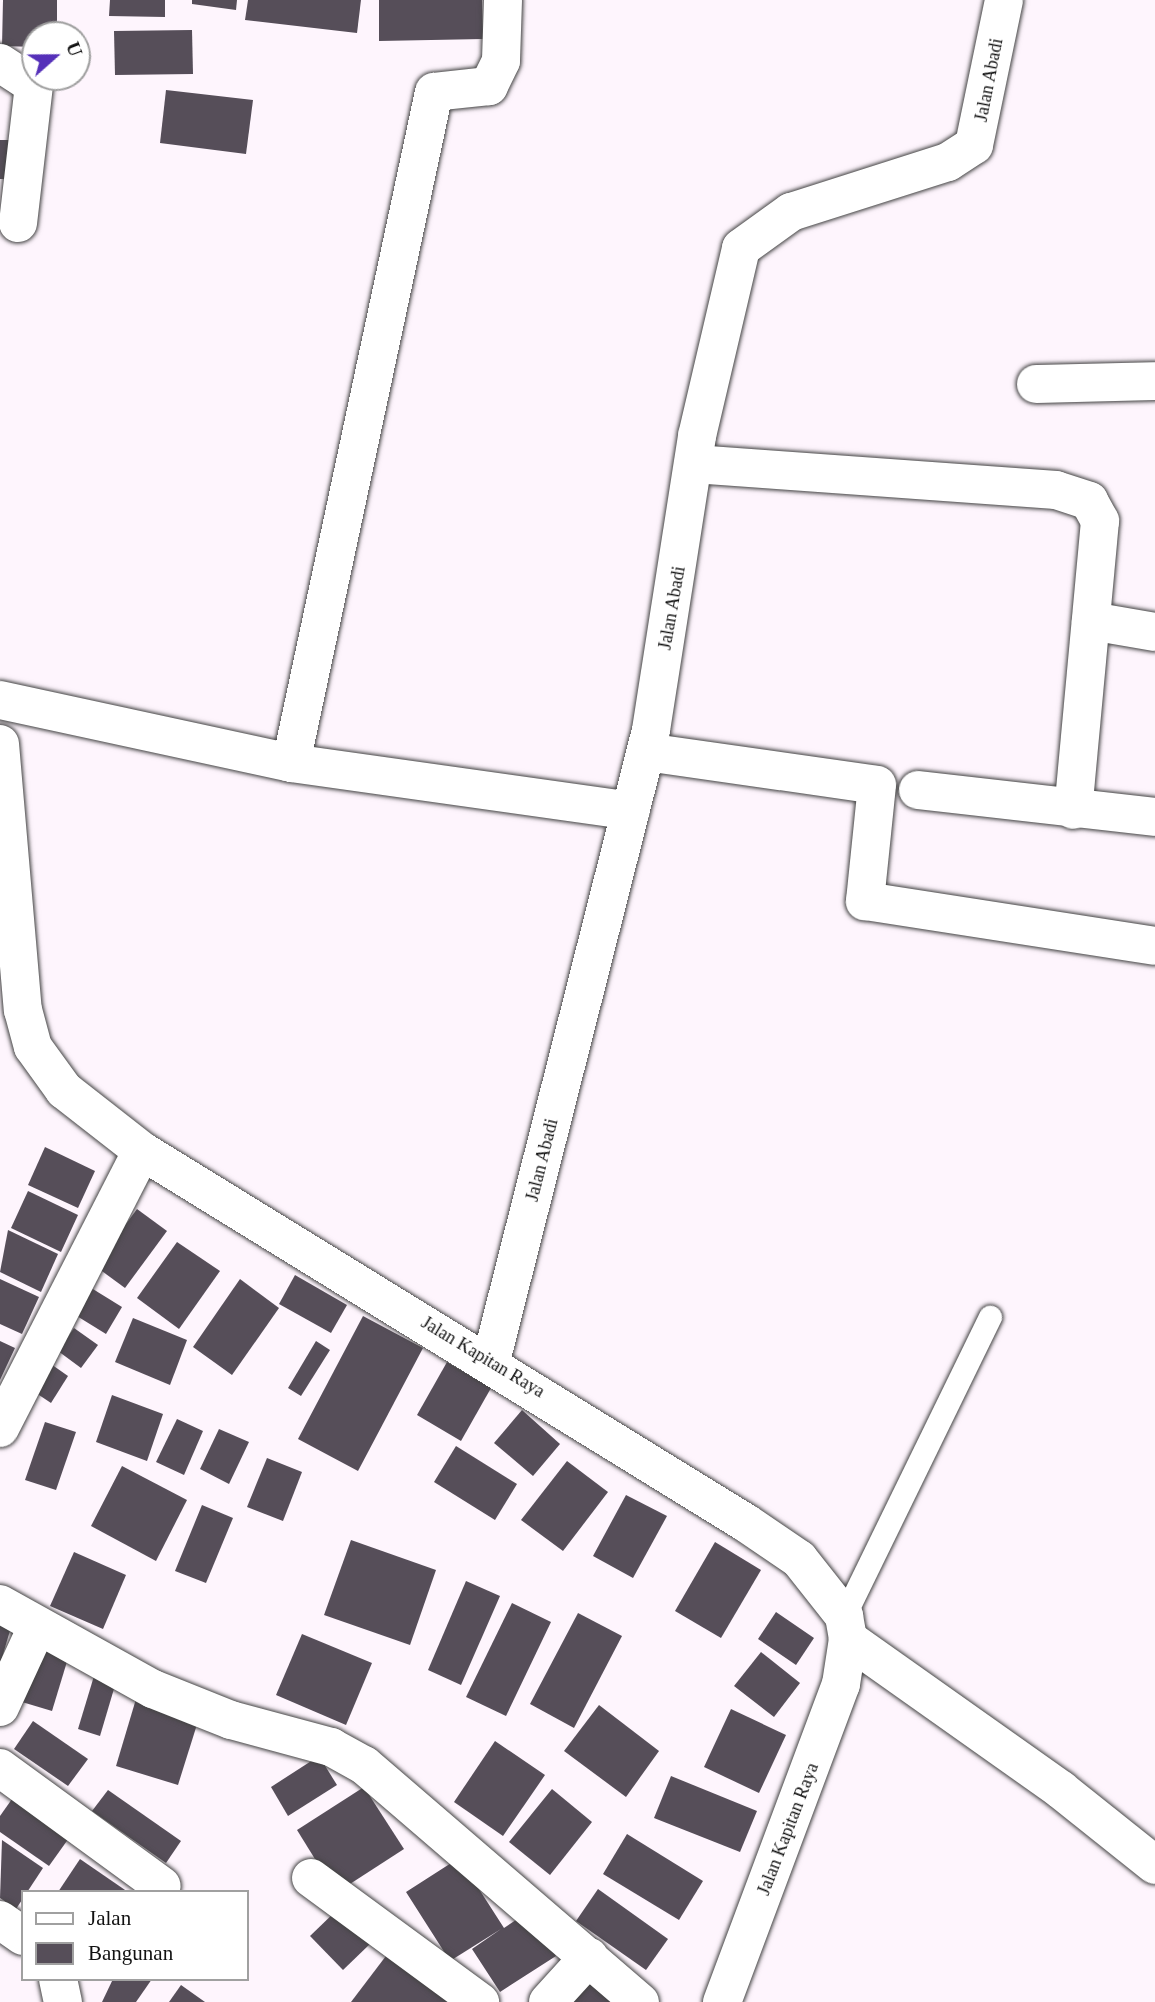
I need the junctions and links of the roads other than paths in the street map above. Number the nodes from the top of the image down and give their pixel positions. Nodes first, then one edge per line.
1 (503, 0) edge
2 (1004, 0) edge
3 (0, 64) edge
4 (18, 223) dead end
5 (1155, 381) edge
6 (1036, 384) dead end
7 (694, 464) junction
8 (1091, 621) junction
9 (1155, 632) edge
10 (0, 700) edge
11 (0, 744) edge
12 (646, 752) junction
13 (291, 763) junction
14 (918, 790) dead end
15 (1073, 810) junction
16 (631, 811) junction
17 (1155, 817) edge
18 (1155, 946) edge
19 (142, 1151) junction
20 (990, 1317) dead end
21 (491, 1361) junction
22 (0, 1428) edge
23 (0, 1604) edge
24 (37, 1627) junction
25 (846, 1628) junction
26 (0, 1707) edge
27 (2, 1774) edge
28 (1155, 1866) edge
29 (311, 1878) dead end
30 (162, 1886) dead end
31 (0, 1920) edge
32 (21, 1935) edge
33 (589, 1957) junction
34 (58, 1981) edge
35 (63, 2002) edge
36 (480, 2002) edge
37 (548, 2002) edge
38 (640, 2002) edge
39 (722, 2002) edge

1 - 13 street
2 - 7 street, Jalan Abadi
3 - 4 street
5 - 6 street
7 - 8 street
7 - 12 street, Jalan Abadi
8 - 9 street
8 - 15 street
10 - 13 street
11 - 19 street, Jalan Kapitan Raya
12 - 16 street, Jalan Abadi
12 - 18 street
13 - 16 street
14 - 15 street
15 - 17 street
16 - 21 street, Jalan Abadi
19 - 21 street, Jalan Kapitan Raya
19 - 22 street
20 - 25 lane
21 - 25 street, Jalan Kapitan Raya
23 - 24 street
24 - 26 street
24 - 33 street
25 - 28 street
25 - 39 street, Jalan Kapitan Raya
27 - 30 street
29 - 36 street
31 - 32 street
33 - 37 street
33 - 38 street
34 - 35 street

